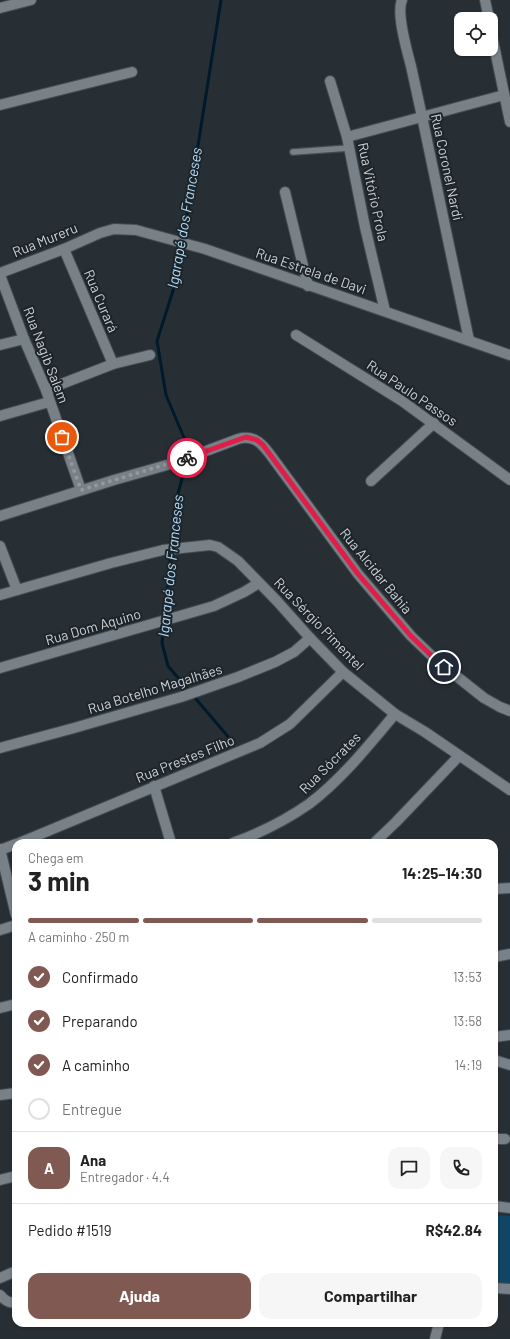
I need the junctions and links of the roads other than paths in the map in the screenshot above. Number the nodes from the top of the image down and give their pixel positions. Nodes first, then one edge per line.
1 (31, 0) edge
2 (402, 0) edge
3 (485, 0) edge
4 (0, 8) edge
5 (487, 12) edge
6 (496, 56) edge
7 (132, 72) dead end
8 (330, 80) dead end
9 (504, 95) junction
10 (1, 101) edge
11 (422, 117) junction
12 (510, 122) edge
13 (347, 137) junction
14 (349, 148) junction
15 (293, 152) dead end
16 (285, 192) dead end
17 (100, 233) joint
18 (64, 249) junction
19 (0, 274) edge
20 (308, 286) junction
21 (384, 311) junction
22 (296, 335) dead end
23 (24, 339) junction
24 (469, 340) junction
25 (0, 345) edge
26 (150, 355) dead end
27 (510, 355) edge
28 (113, 364) junction
29 (46, 390) junction
30 (49, 402) junction
31 (0, 416) edge
32 (434, 423) junction
33 (510, 480) edge
34 (371, 481) dead end
35 (81, 490) junction
36 (0, 516) edge
37 (0, 546) edge
38 (259, 583) junction
39 (17, 590) junction
40 (0, 595) edge
41 (310, 638) junction
42 (0, 668) edge
43 (343, 672) junction
44 (510, 711) edge
45 (395, 714) junction
46 (0, 748) edge
47 (459, 756) junction
48 (154, 786) junction
49 (510, 790) edge
50 (28, 839) edge
51 (170, 839) edge
52 (242, 839) edge
53 (378, 839) edge
54 (12, 846) edge
55 (0, 850) edge
56 (510, 888) edge
57 (498, 889) edge
58 (12, 900) edge
59 (12, 927) edge
60 (0, 930) edge
61 (510, 954) edge
62 (498, 956) edge
63 (12, 1005) edge
64 (0, 1008) edge
65 (510, 1035) edge
66 (498, 1036) edge
67 (498, 1061) edge
68 (510, 1065) edge
69 (12, 1094) edge
70 (0, 1095) edge
71 (498, 1139) edge
72 (505, 1139) dead end
73 (12, 1177) edge
74 (0, 1180) edge
75 (498, 1206) edge
76 (510, 1208) edge
77 (12, 1273) edge
78 (0, 1278) edge
79 (498, 1288) edge
80 (510, 1290) edge
81 (0, 1295) edge
82 (12, 1303) edge
83 (438, 1327) edge
84 (435, 1339) edge

1 - 4 street
2 - 11 street, Rua Coronel Nardi
3 - 5 street
6 - 9 street
7 - 10 street
8 - 13 street, Rua Vitório Prola
9 - 11 street
9 - 12 street
11 - 13 street
11 - 24 street, Rua Coronel Nardi
13 - 14 street, Rua Vitório Prola
14 - 15 lane
14 - 21 street, Rua Vitório Prola
16 - 20 street
17 - 18 street, Rua Mureru
17 - 20 street, Rua Estrela de Davi
18 - 19 street, Rua Mureru
18 - 28 street, Rua Curará
19 - 23 street, Rua Nagib Salem
20 - 21 street, Rua Estrela de Davi
21 - 24 street, Rua Estrela de Davi
22 - 32 street, Rua Paulo Passos
23 - 25 street
23 - 29 street, Rua Nagib Salem
24 - 27 street, Rua Estrela de Davi
26 - 28 street
28 - 29 street
29 - 30 street, Rua Nagib Salem
30 - 31 street
30 - 35 street, Rua Nagib Salem
32 - 33 street, Rua Paulo Passos
32 - 34 street
35 - 36 street
35 - 44 street, Rua Alcidar Bahia
37 - 39 street
38 - 39 street, Rua Sérgio Pimentel
38 - 41 street, Rua Sérgio Pimentel
38 - 42 street, Rua Dom Aquino
39 - 40 street
41 - 43 street, Rua Sérgio Pimentel
41 - 46 street, Rua Botelho Magalhães
43 - 45 street, Rua Sérgio Pimentel
43 - 48 street, Rua Prestes Filho
45 - 47 street, Rua Sérgio Pimentel
45 - 52 street, Rua Sócrates
47 - 49 street, Rua Sérgio Pimentel
47 - 53 street
48 - 50 street, Rua Prestes Filho
48 - 51 street
54 - 55 street
55 - 58 street
56 - 57 street
59 - 60 street
61 - 62 street
63 - 64 street
65 - 66 street
67 - 68 street
69 - 70 street
71 - 72 street
73 - 74 street
75 - 76 street
77 - 78 street
79 - 80 street
81 - 82 street
83 - 84 street

